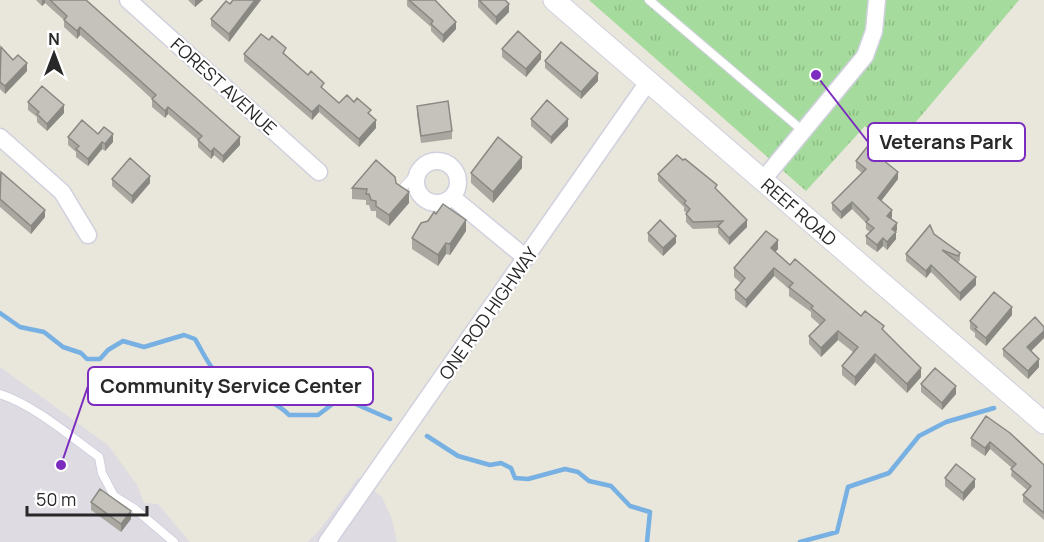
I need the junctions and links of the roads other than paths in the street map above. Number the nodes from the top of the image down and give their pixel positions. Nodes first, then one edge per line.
1 (128, 0) edge
2 (554, 0) edge
3 (649, 0) edge
4 (877, 0) edge
5 (648, 82) junction
6 (803, 131) junction
7 (0, 137) edge
8 (418, 171) junction
9 (319, 172) dead end
10 (762, 181) junction
11 (401, 190) edge
12 (452, 196) junction
13 (88, 235) dead end
14 (526, 258) junction
15 (0, 394) edge
16 (1044, 423) edge
17 (174, 542) edge
18 (327, 542) edge

1 - 9 street, FOREST AVENUE
2 - 5 street, REEF ROAD
3 - 6 lane
4 - 6 street
5 - 10 street, REEF ROAD
5 - 14 street, ONE ROD HIGHWAY
6 - 10 street
7 - 13 street
8 - 11 lane
8 - 12 street
8 - 12 street
10 - 16 street, REEF ROAD
12 - 14 street
14 - 18 street, ONE ROD HIGHWAY
15 - 17 lane

